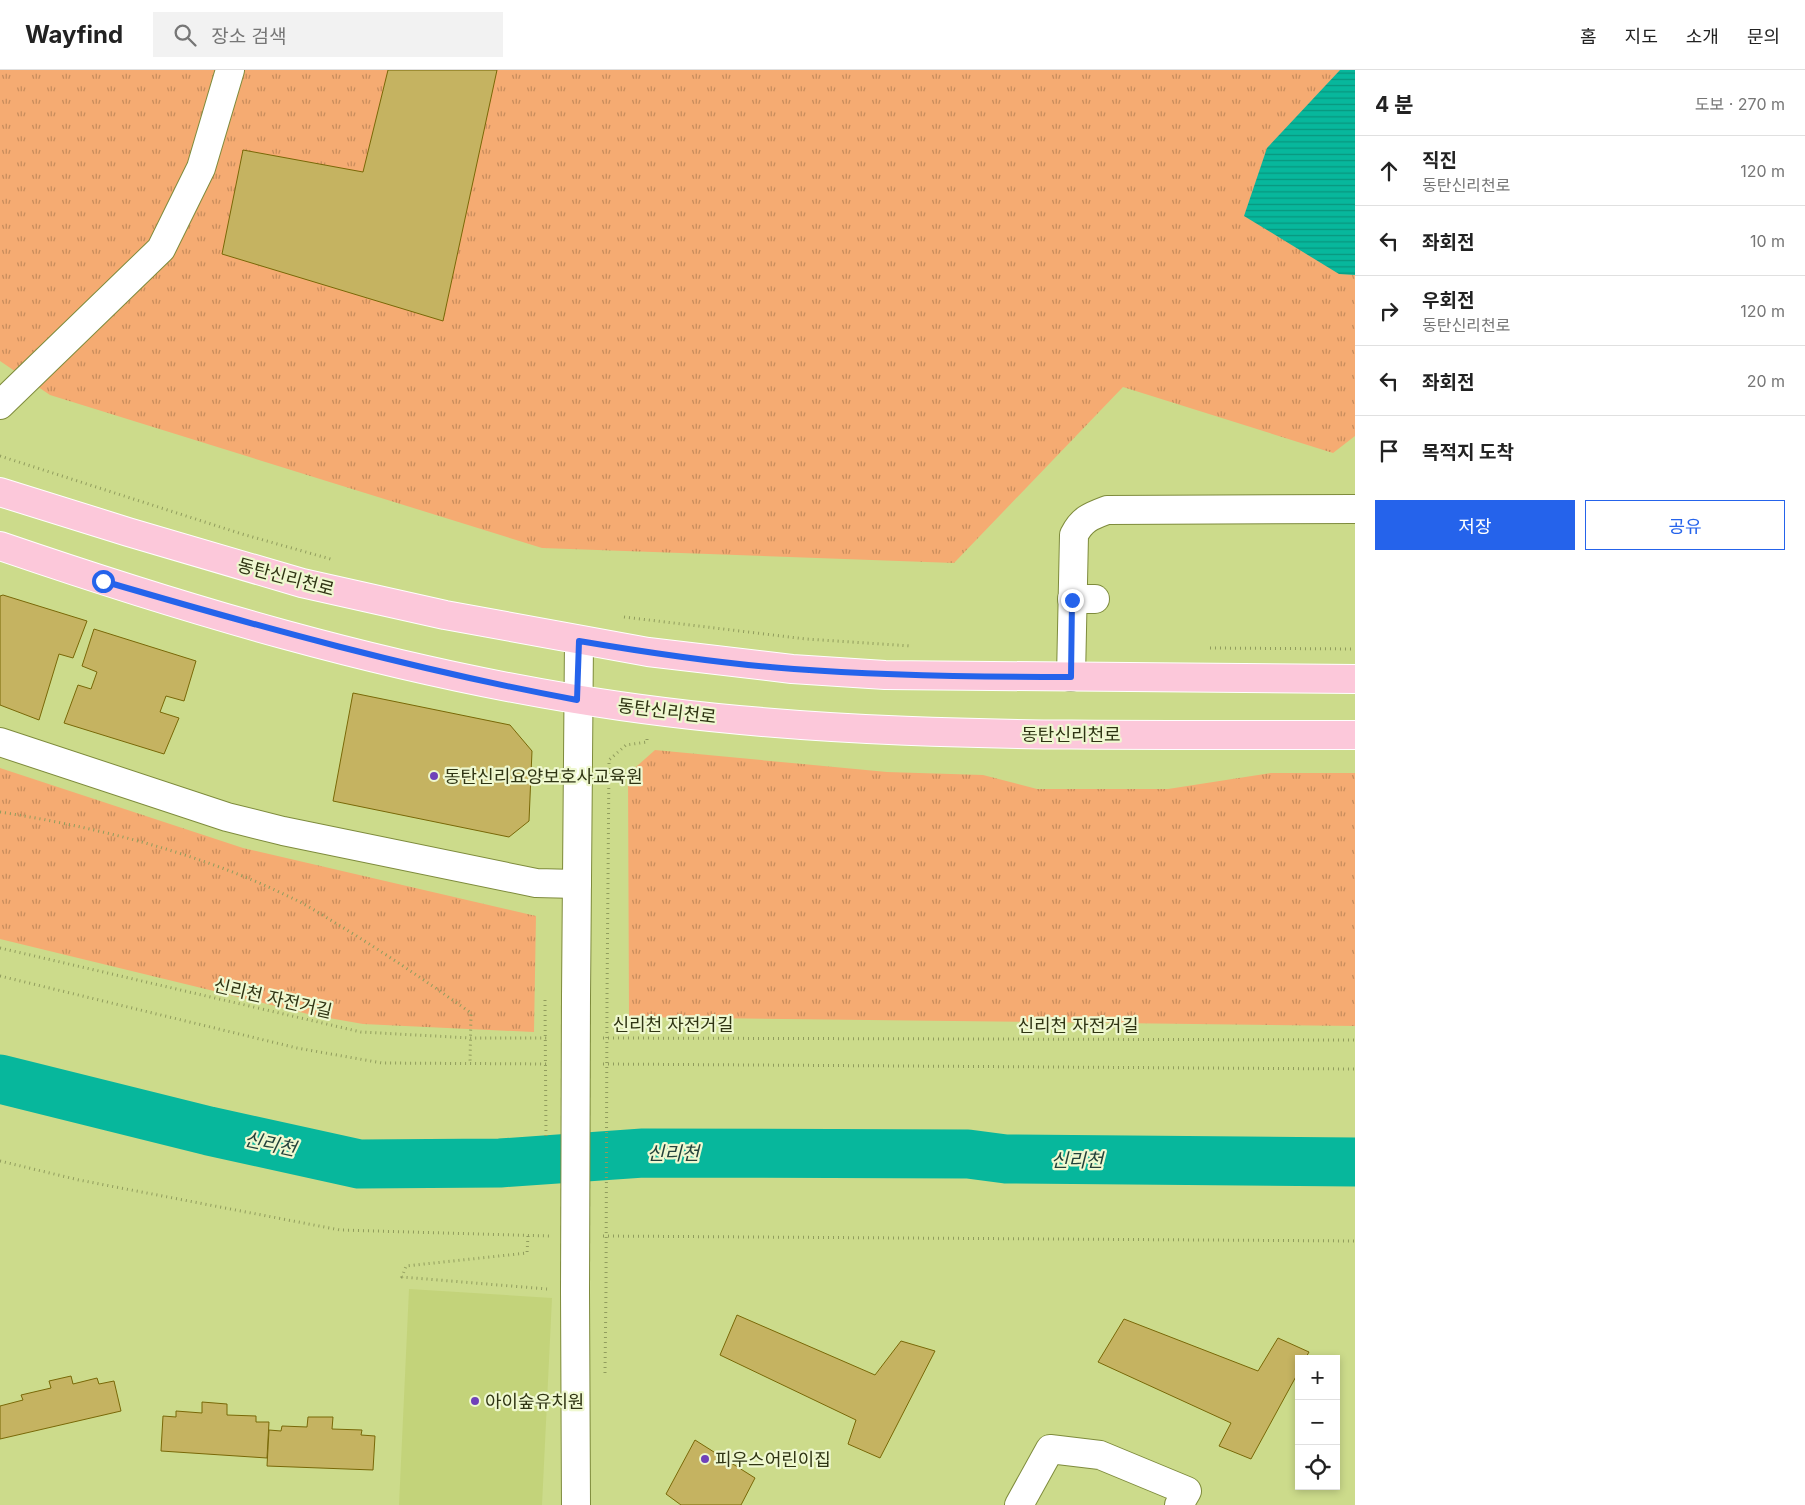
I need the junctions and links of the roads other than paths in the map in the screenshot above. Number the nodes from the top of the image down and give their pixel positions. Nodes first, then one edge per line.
1 (230, 70) edge
2 (0, 405) edge
3 (0, 492) edge
4 (1355, 509) edge
5 (0, 546) edge
6 (579, 641) junction
7 (1071, 677) junction
8 (1355, 679) edge
9 (577, 700) junction
10 (1355, 735) edge
11 (0, 742) edge
12 (577, 884) junction
13 (576, 1505) edge
14 (1019, 1505) edge
15 (1178, 1505) edge

1 - 2 street
3 - 6 main road, 동탄신리천로
4 - 7 street
5 - 9 main road, 동탄신리천로
6 - 7 main road, 동탄신리천로
6 - 9 street
7 - 8 main road, 동탄신리천로
9 - 10 main road, 동탄신리천로
9 - 12 street
11 - 12 street
12 - 13 street, bridge
14 - 15 street

